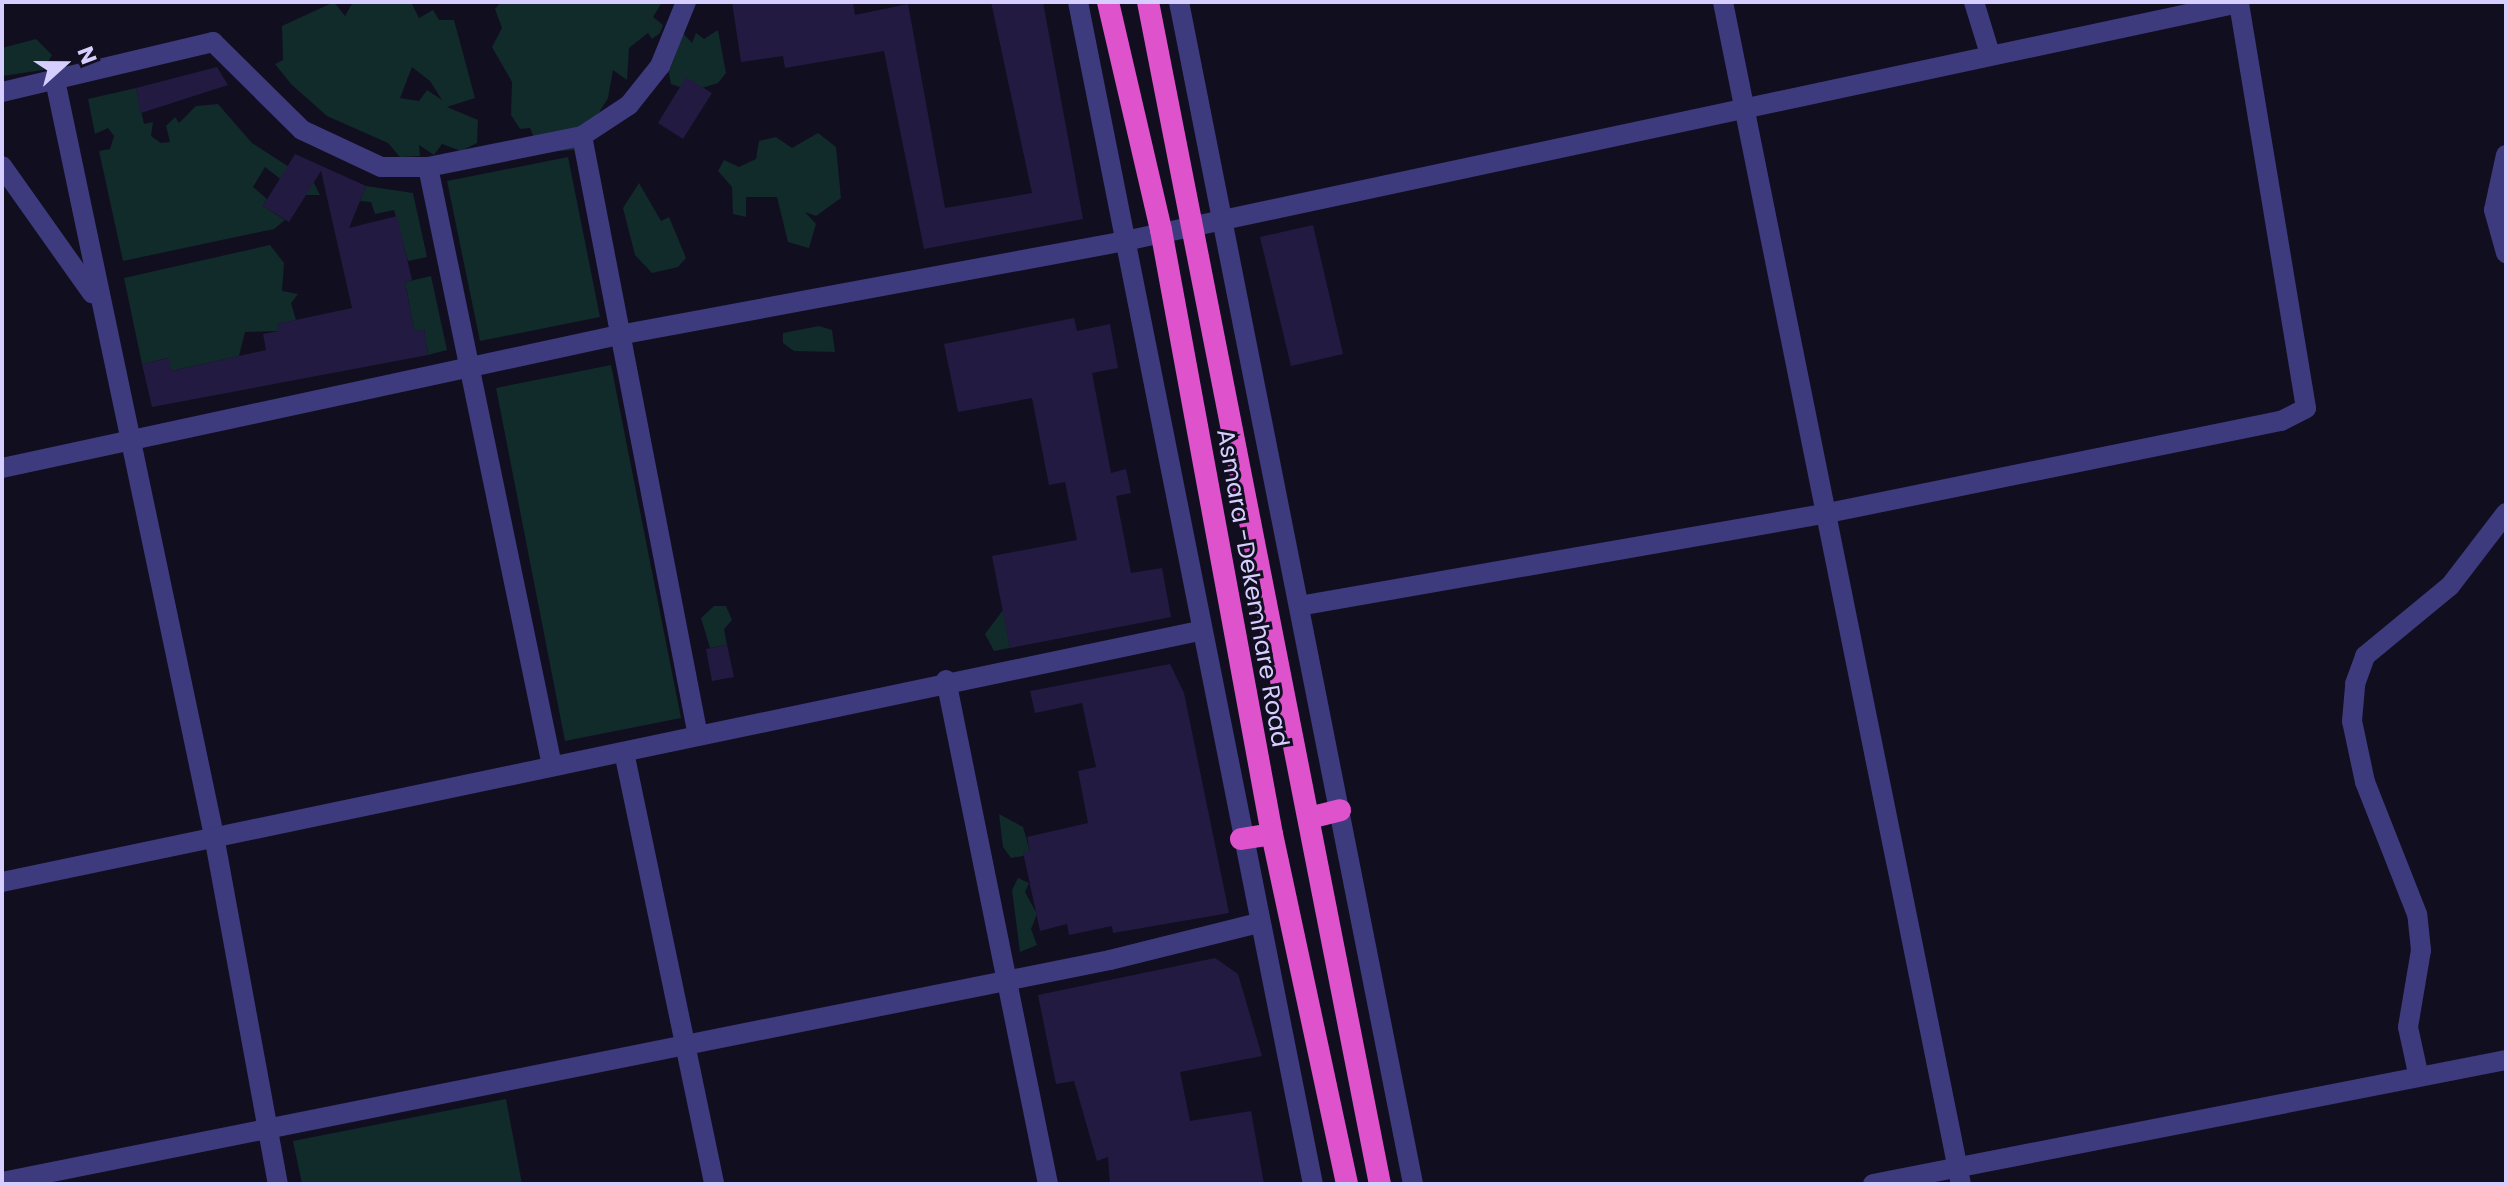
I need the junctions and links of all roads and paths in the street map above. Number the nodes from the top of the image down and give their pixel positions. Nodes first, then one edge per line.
1 (686, 2) edge
2 (1078, 2) edge
3 (1108, 2) edge
4 (1148, 2) edge
5 (1179, 2) edge
6 (1723, 2) edge
7 (1974, 2) edge
8 (2239, 2) edge
9 (1990, 54) junction
10 (55, 80) junction
11 (2, 92) edge
12 (1747, 103) junction
13 (582, 136) junction
14 (2506, 155) edge
15 (2, 166) edge
16 (428, 167) junction
17 (1224, 214) junction
18 (1192, 223) junction
19 (1161, 230) junction
20 (1125, 241) junction
21 (2506, 253) edge
22 (103, 314) junction
23 (619, 335) junction
24 (466, 368) junction
25 (130, 441) junction
26 (2, 468) edge
27 (2506, 513) edge
28 (1823, 514) junction
29 (1299, 606) junction
30 (1199, 631) junction
31 (946, 680) junction
32 (698, 736) junction
33 (624, 752) junction
34 (552, 766) junction
35 (1340, 810) junction
36 (1309, 818) junction
37 (1272, 834) junction
38 (214, 836) junction
39 (1241, 839) junction
40 (2, 882) edge
41 (1258, 923) junction
42 (1008, 981) junction
43 (685, 1043) junction
44 (2506, 1060) edge
45 (2418, 1073) junction
46 (267, 1132) junction
47 (1960, 1176) edge
48 (2, 1182) edge
49 (278, 1184) edge
50 (714, 1184) edge
51 (1048, 1184) edge
52 (1313, 1184) edge
53 (1347, 1184) edge
54 (1380, 1184) edge
55 (1413, 1184) edge
56 (1873, 1184) edge

1 - 13 street
2 - 20 street
3 - 19 highway, Asmara -Dekemhare Road
4 - 18 highway, Asmara -Dekemhare Road
5 - 17 street
6 - 12 street
7 - 9 street
8 - 9 street
8 - 28 street
9 - 12 street
10 - 11 street
10 - 16 street
10 - 22 street
12 - 17 street
12 - 28 street
13 - 16 street
13 - 23 street
14 - 21 street
15 - 22 street
16 - 24 street
17 - 18 street
17 - 29 street
18 - 19 street
18 - 36 highway, Asmara -Dekemhare Road
19 - 20 street
19 - 37 highway, Asmara -Dekemhare Road
20 - 23 street
20 - 30 street
22 - 25 street
23 - 24 street
23 - 32 street
24 - 25 street
24 - 34 street
25 - 26 street
25 - 38 street
27 - 45 street
28 - 29 street
28 - 47 street
29 - 35 street
30 - 31 street
30 - 39 street
31 - 32 street
31 - 42 street
32 - 33 street
33 - 34 street
33 - 43 street
34 - 38 street
35 - 36 highway
35 - 55 street
36 - 54 highway, Asmara -Dekemhare Road
37 - 39 highway
37 - 53 highway, Asmara -Dekemhare Road
38 - 40 street
38 - 46 street
39 - 41 street
41 - 42 street
41 - 52 street
42 - 43 street
42 - 51 street
43 - 46 street
43 - 50 street
44 - 45 street
45 - 47 street
46 - 48 street
46 - 49 street
47 - 56 street

